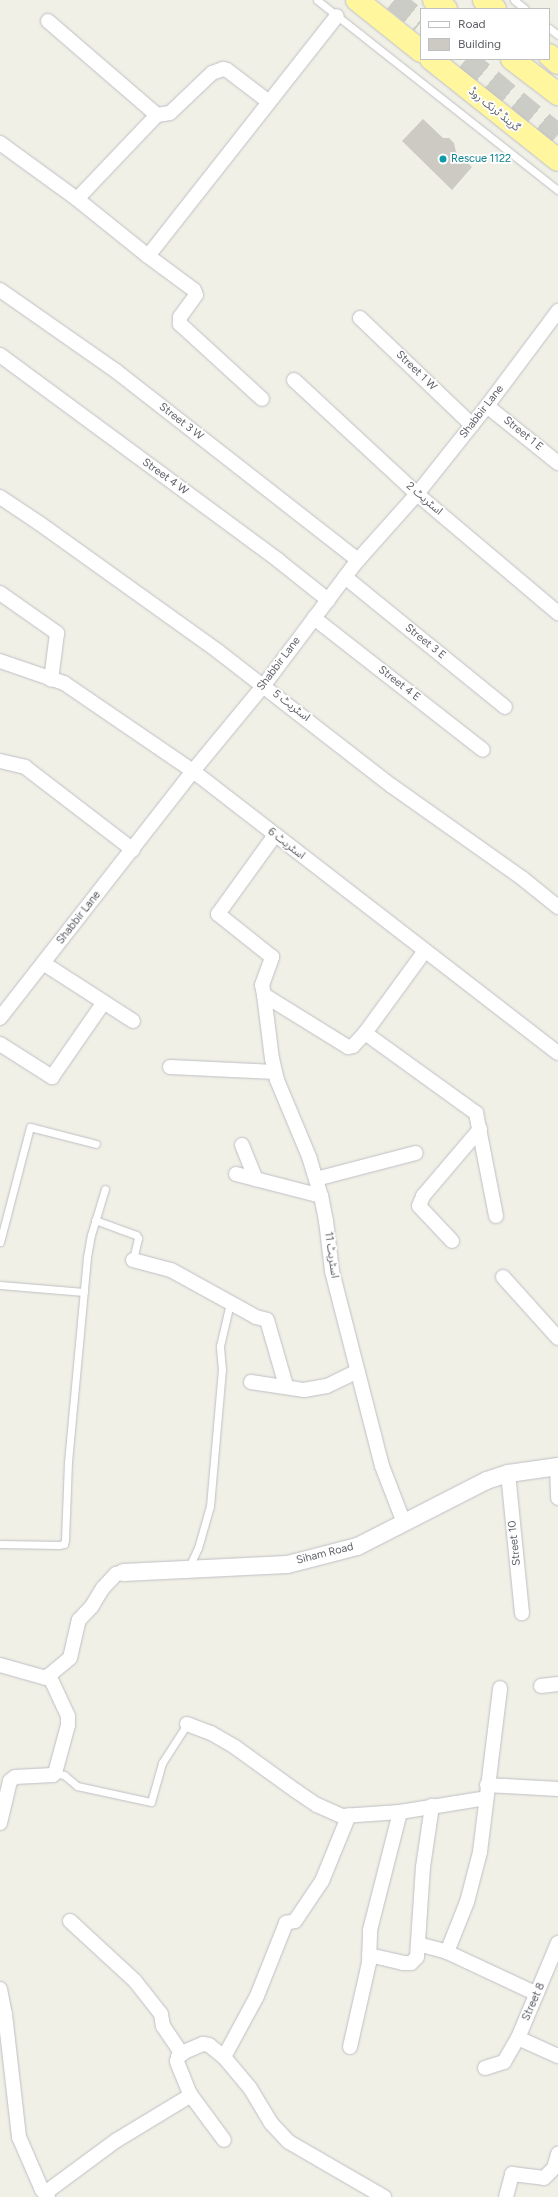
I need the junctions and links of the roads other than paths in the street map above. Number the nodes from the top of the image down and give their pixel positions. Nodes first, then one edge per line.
1 (317, 0) edge
2 (357, 0) edge
3 (434, 0) edge
4 (484, 0) edge
5 (514, 0) edge
6 (445, 8) edge
7 (494, 8) edge
8 (524, 8) edge
9 (337, 16) junction
10 (48, 21) dead end
11 (550, 29) edge
12 (558, 35) edge
13 (420, 50) edge
14 (550, 56) edge
15 (432, 60) edge
16 (513, 60) edge
17 (558, 63) edge
18 (558, 94) edge
19 (269, 102) junction
20 (157, 115) junction
21 (0, 143) edge
22 (558, 160) edge
23 (558, 190) edge
24 (77, 199) junction
25 (148, 256) junction
26 (0, 290) edge
27 (558, 311) edge
28 (360, 318) dead end
29 (0, 356) edge
30 (294, 380) dead end
31 (262, 399) dead end
32 (487, 406) junction
33 (472, 425) junction
34 (558, 463) edge
35 (417, 494) junction
36 (0, 498) edge
37 (358, 560) junction
38 (346, 577) junction
39 (0, 593) edge
40 (328, 600) junction
41 (558, 613) edge
42 (314, 618) junction
43 (0, 661) edge
44 (51, 680) junction
45 (264, 685) junction
46 (505, 707) dead end
47 (483, 750) dead end
48 (0, 761) edge
49 (193, 772) junction
50 (275, 836) junction
51 (133, 850) junction
52 (558, 907) edge
53 (424, 952) junction
54 (43, 963) junction
55 (268, 996) junction
56 (104, 1002) junction
57 (0, 1018) edge
58 (133, 1021) dead end
59 (365, 1033) junction
60 (0, 1044) edge
61 (558, 1054) edge
62 (170, 1067) dead end
63 (275, 1072) junction
64 (480, 1129) junction
65 (96, 1144) dead end
66 (242, 1145) dead end
67 (416, 1153) dead end
68 (236, 1174) dead end
69 (256, 1179) junction
70 (316, 1179) junction
71 (105, 1189) dead end
72 (321, 1196) junction
73 (496, 1216) dead end
74 (95, 1220) junction
75 (452, 1241) dead end
76 (0, 1242) edge
77 (132, 1260) joint
78 (503, 1277) dead end
79 (0, 1285) edge
80 (84, 1292) junction
81 (230, 1303) junction
82 (558, 1338) edge
83 (358, 1371) junction
84 (251, 1382) dead end
85 (286, 1386) junction
86 (557, 1466) edge
87 (508, 1473) junction
88 (558, 1498) edge
89 (404, 1523) junction
90 (0, 1544) edge
91 (188, 1569) junction
92 (123, 1572) joint
93 (522, 1613) dead end
94 (0, 1665) edge
95 (49, 1675) junction
96 (558, 1684) edge
97 (541, 1686) dead end
98 (500, 1688) dead end
99 (187, 1724) joint
100 (55, 1773) junction
101 (6, 1777) edge
102 (558, 1789) edge
103 (487, 1792) junction
104 (432, 1806) junction
105 (400, 1812) junction
106 (349, 1815) junction
107 (0, 1823) edge
108 (70, 1921) dead end
109 (418, 1944) junction
110 (557, 1950) edge
111 (447, 1952) junction
112 (369, 1955) junction
113 (0, 1989) edge
114 (537, 1994) junction
115 (518, 2038) junction
116 (350, 2047) dead end
117 (182, 2054) junction
118 (558, 2056) edge
119 (224, 2057) junction
120 (485, 2068) dead end
121 (190, 2094) junction
122 (224, 2140) dead end
123 (558, 2154) edge
124 (47, 2195) edge
125 (384, 2197) edge
126 (506, 2197) edge

1 - 9 lane
2 - 13 highway
3 - 6 highway
4 - 7 highway
5 - 8 lane
9 - 19 street
9 - 23 lane
10 - 20 street
11 - 12 lane
14 - 17 highway
15 - 22 highway, گرینڈ ٹرنک روڈ
16 - 18 highway
19 - 20 street
19 - 25 street
20 - 24 street
21 - 24 street
24 - 25 street
25 - 31 street
26 - 37 street, Street 3 W
27 - 32 street, Shabbir Lane
28 - 33 street, Street 1 W
29 - 40 street, Street 4 W
30 - 35 street, اسٹریٹ 2
32 - 33 street, Shabbir Lane
32 - 34 street, Street 1 E
33 - 35 street, Shabbir Lane
35 - 37 street, Shabbir Lane
35 - 41 street, اسٹریٹ 2
36 - 45 street, اسٹریٹ 5
37 - 38 street, Shabbir Lane
38 - 40 street, Shabbir Lane
38 - 46 street, Street 3 E
39 - 44 street
40 - 42 street, Shabbir Lane
42 - 45 street, Shabbir Lane
42 - 47 street, Street 4 E
43 - 44 street, اسٹریٹ 6
44 - 49 street, اسٹریٹ 6
45 - 49 street, Shabbir Lane
45 - 52 street, اسٹریٹ 5
48 - 51 street
49 - 50 street, اسٹریٹ 6
49 - 51 street, Shabbir Lane
50 - 53 street, اسٹریٹ 6
50 - 55 street, اسٹریٹ 11
51 - 54 street, Shabbir Lane
53 - 59 street
53 - 61 street, اسٹریٹ 6
54 - 56 street
54 - 57 street, Shabbir Lane
55 - 59 street
55 - 63 street, اسٹریٹ 11
56 - 58 street
56 - 60 street
59 - 64 street
62 - 63 street
63 - 70 street, اسٹریٹ 11
64 - 73 street
64 - 75 street
65 - 76 lane
66 - 69 street
67 - 70 street
68 - 69 street
69 - 72 street
70 - 72 street, اسٹریٹ 11
71 - 74 lane
72 - 83 street, اسٹریٹ 11
74 - 77 lane
74 - 80 lane
77 - 81 street
78 - 82 street
79 - 80 lane
80 - 90 lane
81 - 85 street
81 - 91 lane
83 - 85 street
83 - 89 street, اسٹریٹ 11
84 - 85 street
86 - 87 street, Siham Road
86 - 88 street
87 - 89 street, Siham Road
87 - 93 street, Street 10
89 - 91 street, Siham Road
91 - 92 street, Siham Road
92 - 95 street
94 - 95 street
95 - 100 street
96 - 97 street
98 - 103 street
99 - 100 lane
99 - 106 street
100 - 101 street
101 - 107 street
102 - 103 street
103 - 104 street
103 - 111 street
104 - 105 street
104 - 109 street
105 - 106 street
105 - 112 street
106 - 119 street
108 - 117 street
109 - 111 street
109 - 112 street
110 - 114 street, Street 8
111 - 114 street
112 - 116 street
113 - 124 street
114 - 115 street, Street 8
115 - 118 street
115 - 120 street, Street 8
117 - 119 street
117 - 121 street
119 - 125 street
121 - 122 street
121 - 124 street
123 - 126 street

